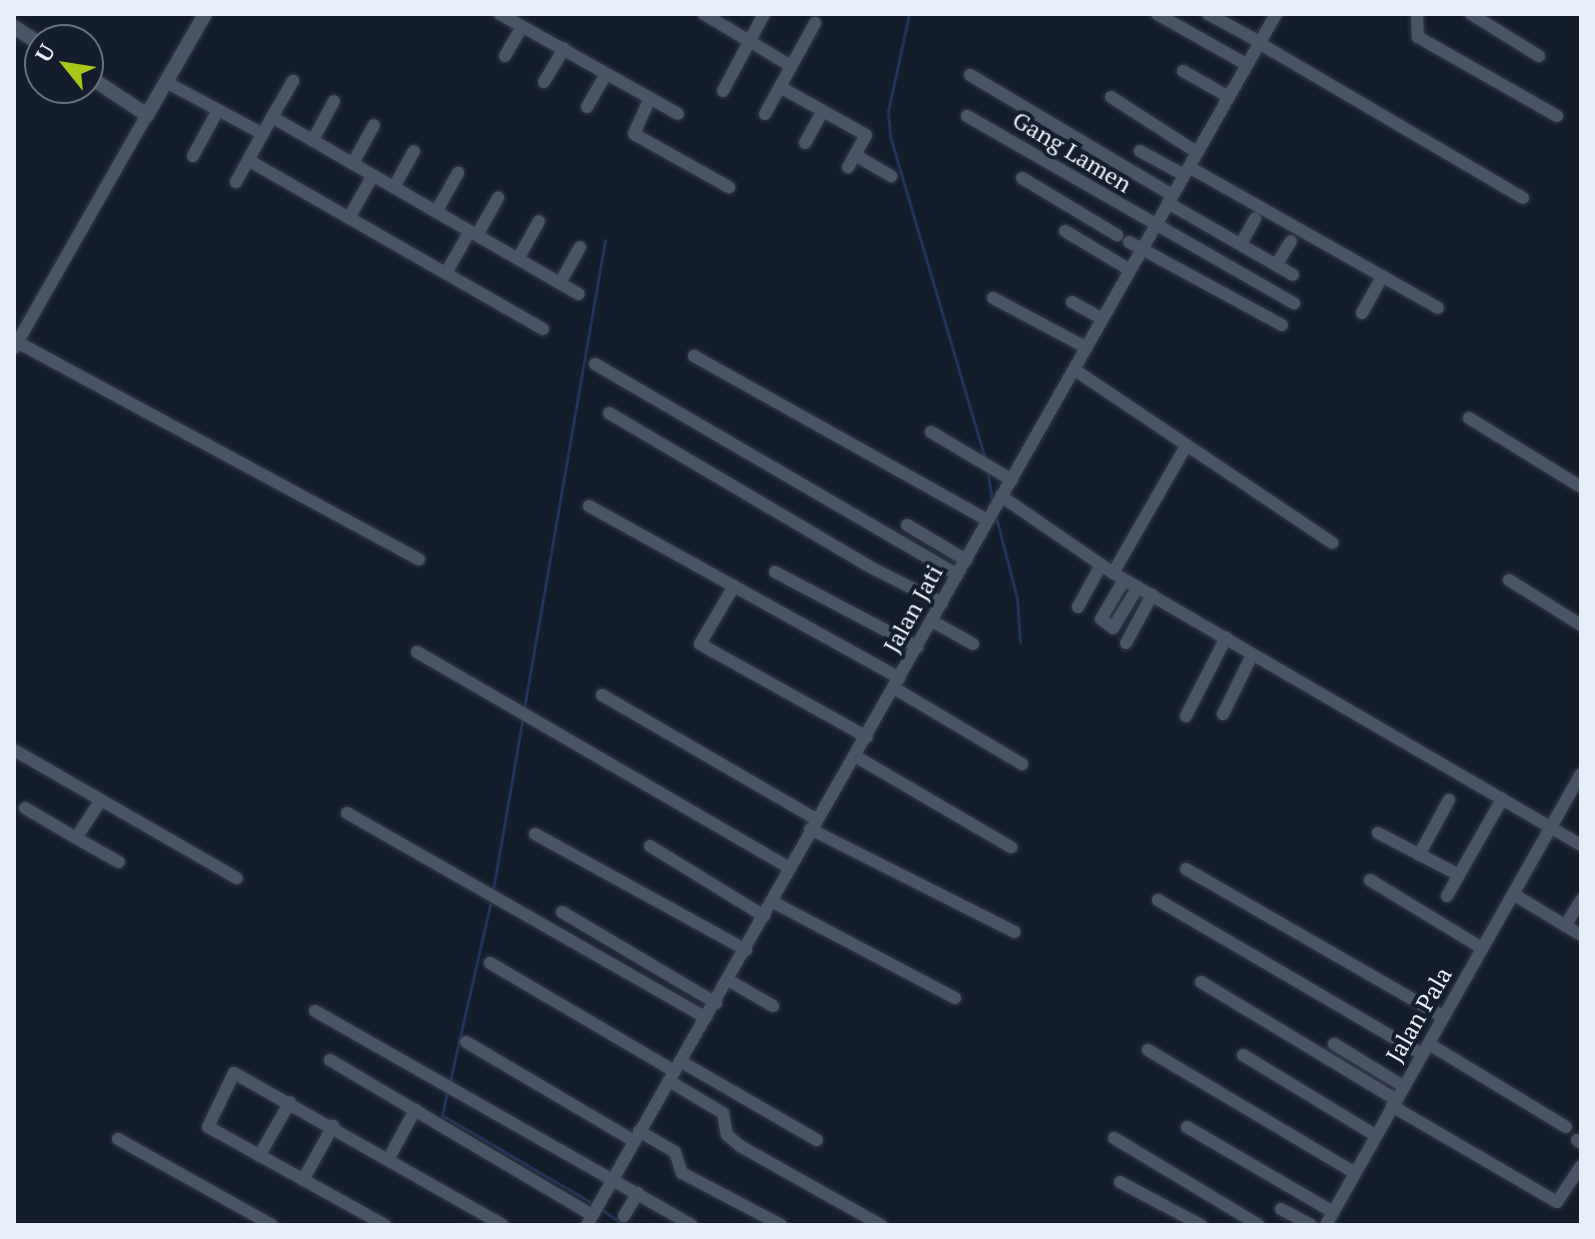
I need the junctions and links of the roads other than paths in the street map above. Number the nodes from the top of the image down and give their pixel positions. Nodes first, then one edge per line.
1 (205, 14) edge
2 (500, 14) edge
3 (704, 14) edge
4 (764, 14) edge
5 (1157, 14) edge
6 (1208, 14) edge
7 (1276, 14) edge
8 (1417, 14) edge
9 (1471, 14) edge
10 (815, 23) dead end
11 (522, 26) junction
12 (749, 41) junction
13 (1260, 43) junction
14 (564, 49) junction
15 (505, 56) dead end
16 (1539, 56) dead end
17 (1246, 64) junction
18 (791, 66) junction
19 (1183, 71) dead end
20 (606, 74) junction
21 (970, 75) dead end
22 (293, 81) dead end
23 (166, 82) junction
24 (544, 82) dead end
25 (104, 87) edge
26 (780, 87) junction
27 (723, 91) dead end
28 (1111, 97) dead end
29 (1229, 97) junction
30 (650, 98) junction
31 (334, 101) dead end
32 (587, 107) dead end
33 (218, 110) junction
34 (823, 111) junction
35 (678, 114) dead end
36 (765, 114) dead end
37 (147, 115) junction
38 (967, 116) dead end
39 (1557, 116) dead end
40 (272, 117) junction
41 (374, 125) dead end
42 (263, 134) junction
43 (313, 140) junction
44 (805, 143) dead end
45 (414, 151) dead end
46 (1140, 151) dead end
47 (1198, 153) junction
48 (855, 155) junction
49 (193, 156) dead end
50 (248, 160) junction
51 (353, 163) junction
52 (848, 167) dead end
53 (1187, 171) junction
54 (458, 173) dead end
55 (373, 175) junction
56 (891, 176) dead end
57 (1022, 178) dead end
58 (236, 182) dead end
59 (394, 187) junction
60 (729, 187) dead end
61 (498, 198) dead end
62 (1523, 198) dead end
63 (1170, 199) junction
64 (436, 212) junction
65 (349, 218) junction
66 (1255, 219) dead end
67 (539, 221) dead end
68 (1154, 226) junction
69 (1065, 231) dead end
70 (473, 233) junction
71 (1291, 241) dead end
72 (1241, 244) junction
73 (580, 247) dead end
74 (1141, 248) junction
75 (518, 259) junction
76 (1276, 265) junction
77 (1130, 270) junction
78 (446, 273) junction
79 (1293, 275) dead end
80 (1382, 277) junction
81 (560, 283) junction
82 (578, 294) dead end
83 (993, 298) dead end
84 (1072, 302) dead end
85 (1294, 303) dead end
86 (1438, 308) dead end
87 (1362, 313) dead end
88 (1103, 319) junction
89 (1282, 325) dead end
90 (543, 329) dead end
91 (16, 345) edge
92 (1087, 348) junction
93 (694, 356) dead end
94 (595, 364) dead end
95 (1075, 370) junction
96 (609, 413) dead end
97 (1469, 418) dead end
98 (931, 432) dead end
99 (1185, 448) junction
100 (1006, 477) junction
101 (1581, 487) edge
102 (589, 506) dead end
103 (994, 508) junction
104 (907, 525) dead end
105 (1332, 543) dead end
106 (419, 559) dead end
107 (966, 560) junction
108 (1101, 565) junction
109 (775, 572) dead end
110 (957, 575) junction
111 (1118, 576) junction
112 (1509, 580) dead end
113 (734, 586) junction
114 (1138, 587) junction
115 (1152, 595) junction
116 (942, 603) junction
117 (1078, 607) dead end
118 (932, 621) junction
119 (1581, 625) edge
120 (1226, 638) junction
121 (1126, 643) dead end
122 (973, 644) dead end
123 (917, 647) junction
124 (417, 652) dead end
125 (1252, 655) junction
126 (896, 683) junction
127 (602, 695) dead end
128 (1223, 714) dead end
129 (1186, 716) dead end
130 (867, 737) junction
131 (14, 750) edge
132 (855, 756) junction
133 (1022, 764) dead end
134 (1581, 774) edge
135 (1502, 799) junction
136 (101, 800) junction
137 (1449, 800) dead end
138 (25, 808) dead end
139 (347, 813) dead end
140 (813, 824) junction
141 (1549, 826) junction
142 (1378, 833) dead end
143 (535, 834) dead end
144 (76, 838) junction
145 (1581, 845) edge
146 (650, 846) dead end
147 (1011, 847) dead end
148 (1419, 855) junction
149 (119, 862) dead end
150 (789, 868) junction
151 (1186, 869) dead end
152 (1459, 875) junction
153 (237, 878) dead end
154 (1370, 880) dead end
155 (1513, 894) junction
156 (1447, 896) dead end
157 (1158, 900) dead end
158 (1581, 900) edge
159 (771, 901) junction
160 (562, 912) dead end
161 (764, 916) junction
162 (1565, 926) junction
163 (1015, 932) dead end
164 (1581, 935) edge
165 (1482, 948) junction
166 (746, 950) junction
167 (490, 963) dead end
168 (728, 980) junction
169 (1201, 982) dead end
170 (955, 998) dead end
171 (716, 1003) junction
172 (773, 1006) dead end
173 (315, 1011) dead end
174 (1443, 1017) junction
175 (706, 1018) junction
176 (466, 1042) dead end
177 (1334, 1044) dead end
178 (1425, 1049) junction
179 (1148, 1050) dead end
180 (1243, 1055) dead end
181 (330, 1060) dead end
182 (674, 1071) junction
183 (1403, 1086) junction
184 (290, 1102) junction
185 (1394, 1102) junction
186 (415, 1110) junction
187 (333, 1126) junction
188 (1187, 1127) dead end
189 (1566, 1127) dead end
190 (1375, 1135) junction
191 (636, 1136) junction
192 (1114, 1138) dead end
193 (118, 1139) dead end
194 (817, 1140) dead end
195 (259, 1156) junction
196 (389, 1158) junction
197 (1581, 1166) edge
198 (1355, 1173) junction
199 (614, 1178) junction
200 (303, 1180) junction
201 (1120, 1182) dead end
202 (638, 1193) junction
203 (1281, 1209) dead end
204 (1333, 1212) junction
205 (624, 1216) dead end
206 (591, 1217) edge
207 (272, 1225) edge
208 (385, 1225) edge
209 (503, 1225) edge
210 (691, 1225) edge
211 (781, 1225) edge
212 (881, 1225) edge
213 (1201, 1225) edge
214 (1259, 1225) edge
215 (1311, 1225) edge
216 (1326, 1225) edge

1 - 23 street
2 - 11 street
3 - 12 street
4 - 12 street
5 - 17 street
6 - 13 street
7 - 13 street, Jalan Jati
8 - 39 street
9 - 16 street
10 - 18 street
11 - 14 street
11 - 15 street
12 - 18 street
12 - 27 street
13 - 17 street, Jalan Jati
13 - 62 street
14 - 20 street
14 - 24 street
17 - 29 street, Jalan Jati
18 - 26 street
19 - 29 street
20 - 30 street
20 - 32 street
21 - 63 street
22 - 40 street
23 - 33 street
23 - 37 street
25 - 37 street
26 - 34 street
26 - 36 street
28 - 47 street
29 - 47 street, Jalan Jati
30 - 35 street
30 - 60 street
31 - 43 street
33 - 42 street
33 - 49 street
34 - 44 street
34 - 48 street
37 - 91 street
38 - 68 street, Gang Lamen
40 - 42 street
40 - 43 street
41 - 51 street
42 - 50 street
43 - 51 street
45 - 59 street
46 - 53 street
47 - 53 street, Jalan Jati
48 - 52 street
48 - 56 street
50 - 58 street
50 - 65 street
51 - 55 street
53 - 63 street, Jalan Jati
53 - 80 street
54 - 64 street
55 - 59 street
55 - 65 street
57 - 74 street
59 - 64 street
61 - 70 street
63 - 68 street, Jalan Jati
63 - 72 street
64 - 70 street
65 - 78 street
66 - 72 street
67 - 75 street
68 - 74 street, Jalan Jati
68 - 85 street, Gang Lamen
69 - 77 street
70 - 75 street
70 - 78 street
71 - 76 street
72 - 76 street
73 - 81 street
74 - 77 street, Jalan Jati
74 - 89 street
75 - 81 street
76 - 79 street
77 - 88 street, Jalan Jati
78 - 90 street
80 - 86 street
80 - 87 street
81 - 82 street
83 - 92 street
84 - 88 street
88 - 92 street, Jalan Jati
91 - 106 street
92 - 95 street, Jalan Jati
93 - 103 street
94 - 110 street
95 - 99 street
95 - 100 street, Jalan Jati
96 - 116 street
97 - 101 street
98 - 100 street
99 - 105 street
99 - 111 street
100 - 103 street, Jalan Jati
102 - 113 street
103 - 107 street, Jalan Jati
103 - 108 street
104 - 107 street
107 - 110 street, Jalan Jati
108 - 111 street
108 - 117 street
109 - 123 street
110 - 116 street, Jalan Jati
111 - 114 street
111 - 114 street
112 - 119 street
113 - 126 street
113 - 130 street
114 - 115 street
115 - 120 street
115 - 121 street
116 - 118 street, Jalan Jati
118 - 122 street
118 - 123 street, Jalan Jati
120 - 125 street
120 - 129 street
123 - 126 street, Jalan Jati
124 - 150 street
125 - 128 street
125 - 135 street
126 - 130 street, Jalan Jati
126 - 133 street
127 - 140 street
130 - 132 street, Jalan Jati
131 - 136 street
132 - 140 street, Jalan Jati
132 - 147 street
134 - 141 street, Jalan Pala
135 - 141 street
135 - 152 street
136 - 144 street
136 - 153 street
137 - 148 street
138 - 144 street
139 - 175 street
140 - 150 street, Jalan Jati
140 - 163 street
141 - 145 street
141 - 155 street, Jalan Pala
142 - 148 street
143 - 166 street
144 - 149 street
146 - 161 street
148 - 152 street
150 - 159 street, Jalan Jati
151 - 174 street
152 - 156 street
154 - 165 street
155 - 162 street
155 - 165 street, Jalan Pala
157 - 178 street
158 - 162 street
159 - 161 street, Jalan Jati
159 - 170 street
160 - 171 street
161 - 166 street, Jalan Jati
162 - 164 street
165 - 174 street, Jalan Pala
166 - 168 street, Jalan Jati
167 - 182 street
168 - 171 street, Jalan Jati
168 - 172 street
169 - 185 street
171 - 175 street, Jalan Jati
173 - 199 street
174 - 178 street, Jalan Pala
175 - 182 street, Jalan Jati
176 - 191 street
177 - 183 street
178 - 183 street, Jalan Pala
178 - 189 street
179 - 198 street
180 - 190 street
181 - 186 street
182 - 191 street, Jalan Jati
182 - 194 street
182 - 212 street
183 - 185 street, Jalan Pala
184 - 187 street
184 - 195 street
184 - 195 street
185 - 190 street, Jalan Pala
185 - 197 street
186 - 196 street
186 - 206 street
187 - 196 street
187 - 200 street
188 - 204 street
190 - 198 street, Jalan Pala
191 - 199 street, Jalan Jati
191 - 211 street
192 - 214 street
193 - 207 street
195 - 200 street
196 - 209 street
198 - 204 street, Jalan Pala
199 - 202 street
199 - 206 street, Jalan Jati
200 - 208 street
201 - 213 street
202 - 205 street
202 - 210 street
203 - 215 street
204 - 216 street, Jalan Pala

